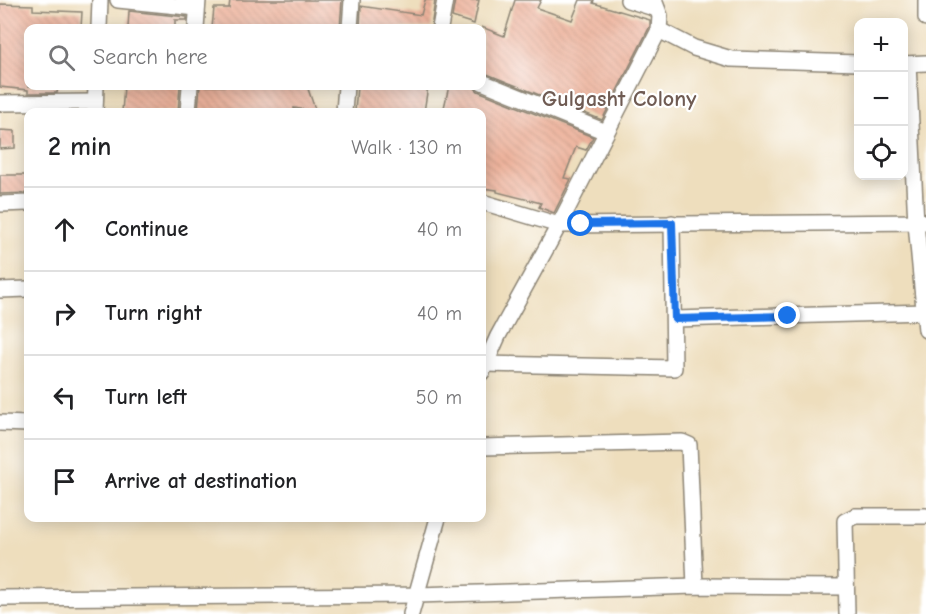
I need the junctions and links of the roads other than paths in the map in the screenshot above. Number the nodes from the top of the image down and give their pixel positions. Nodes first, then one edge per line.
1 (100, 0) edge
2 (118, 0) edge
3 (352, 0) edge
4 (445, 0) edge
5 (628, 0) edge
6 (926, 0) edge
7 (198, 4) edge
8 (655, 4) edge
9 (926, 18) edge
10 (99, 24) edge
11 (196, 24) edge
12 (350, 24) edge
13 (441, 24) edge
14 (658, 30) junction
15 (854, 63) edge
16 (926, 63) edge
17 (908, 64) edge
18 (907, 72) edge
19 (486, 84) edge
20 (96, 90) edge
21 (190, 90) edge
22 (346, 90) edge
23 (0, 103) edge
24 (95, 107) edge
25 (188, 108) edge
26 (344, 108) edge
27 (606, 132) junction
28 (24, 203) edge
29 (486, 203) edge
30 (0, 204) edge
31 (672, 223) junction
32 (921, 223) edge
33 (559, 225) junction
34 (24, 289) edge
35 (0, 290) edge
36 (925, 312) edge
37 (675, 319) junction
38 (926, 330) edge
39 (486, 336) edge
40 (498, 336) junction
41 (486, 362) edge
42 (486, 368) edge
43 (0, 423) edge
44 (24, 424) edge
45 (486, 447) edge
46 (926, 516) edge
47 (437, 522) edge
48 (695, 586) junction
49 (846, 587) junction
50 (418, 595) junction
51 (0, 598) edge
52 (411, 614) edge
53 (847, 614) edge

1 - 10 street
2 - 7 street
3 - 12 street
4 - 13 street
5 - 8 street
6 - 9 street
7 - 11 street
8 - 14 street
14 - 15 street
14 - 27 street
16 - 17 street
18 - 32 street
19 - 27 street
20 - 24 street
21 - 25 street
22 - 26 street
23 - 24 street
27 - 33 street
28 - 30 street
29 - 33 street
31 - 32 street
31 - 33 street
31 - 37 street
32 - 36 street
33 - 40 street
34 - 35 street
36 - 37 street
36 - 38 street
37 - 42 street
39 - 40 street
40 - 41 street
43 - 44 street
45 - 48 street
46 - 49 street
47 - 50 street
48 - 49 street
48 - 50 street
49 - 53 street
50 - 51 street
50 - 52 street

